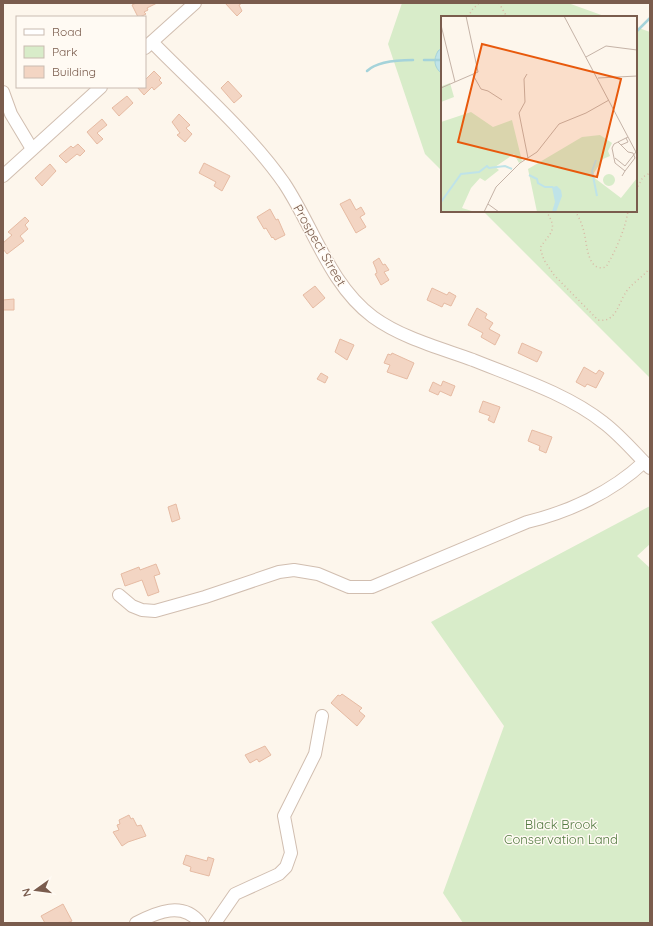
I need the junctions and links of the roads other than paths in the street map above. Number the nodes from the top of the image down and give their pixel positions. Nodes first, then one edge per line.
1 (195, 3) edge
2 (148, 45) edge
3 (100, 88) edge
4 (3, 92) edge
5 (32, 149) junction
6 (3, 176) edge
7 (647, 465) edge
8 (119, 595) dead end
9 (322, 716) dead end
10 (136, 923) edge
11 (200, 923) edge
12 (215, 923) edge

1 - 2 street
2 - 7 street, Prospect Street
3 - 5 street
4 - 5 street
5 - 6 street
7 - 8 street
9 - 12 street
10 - 11 street

